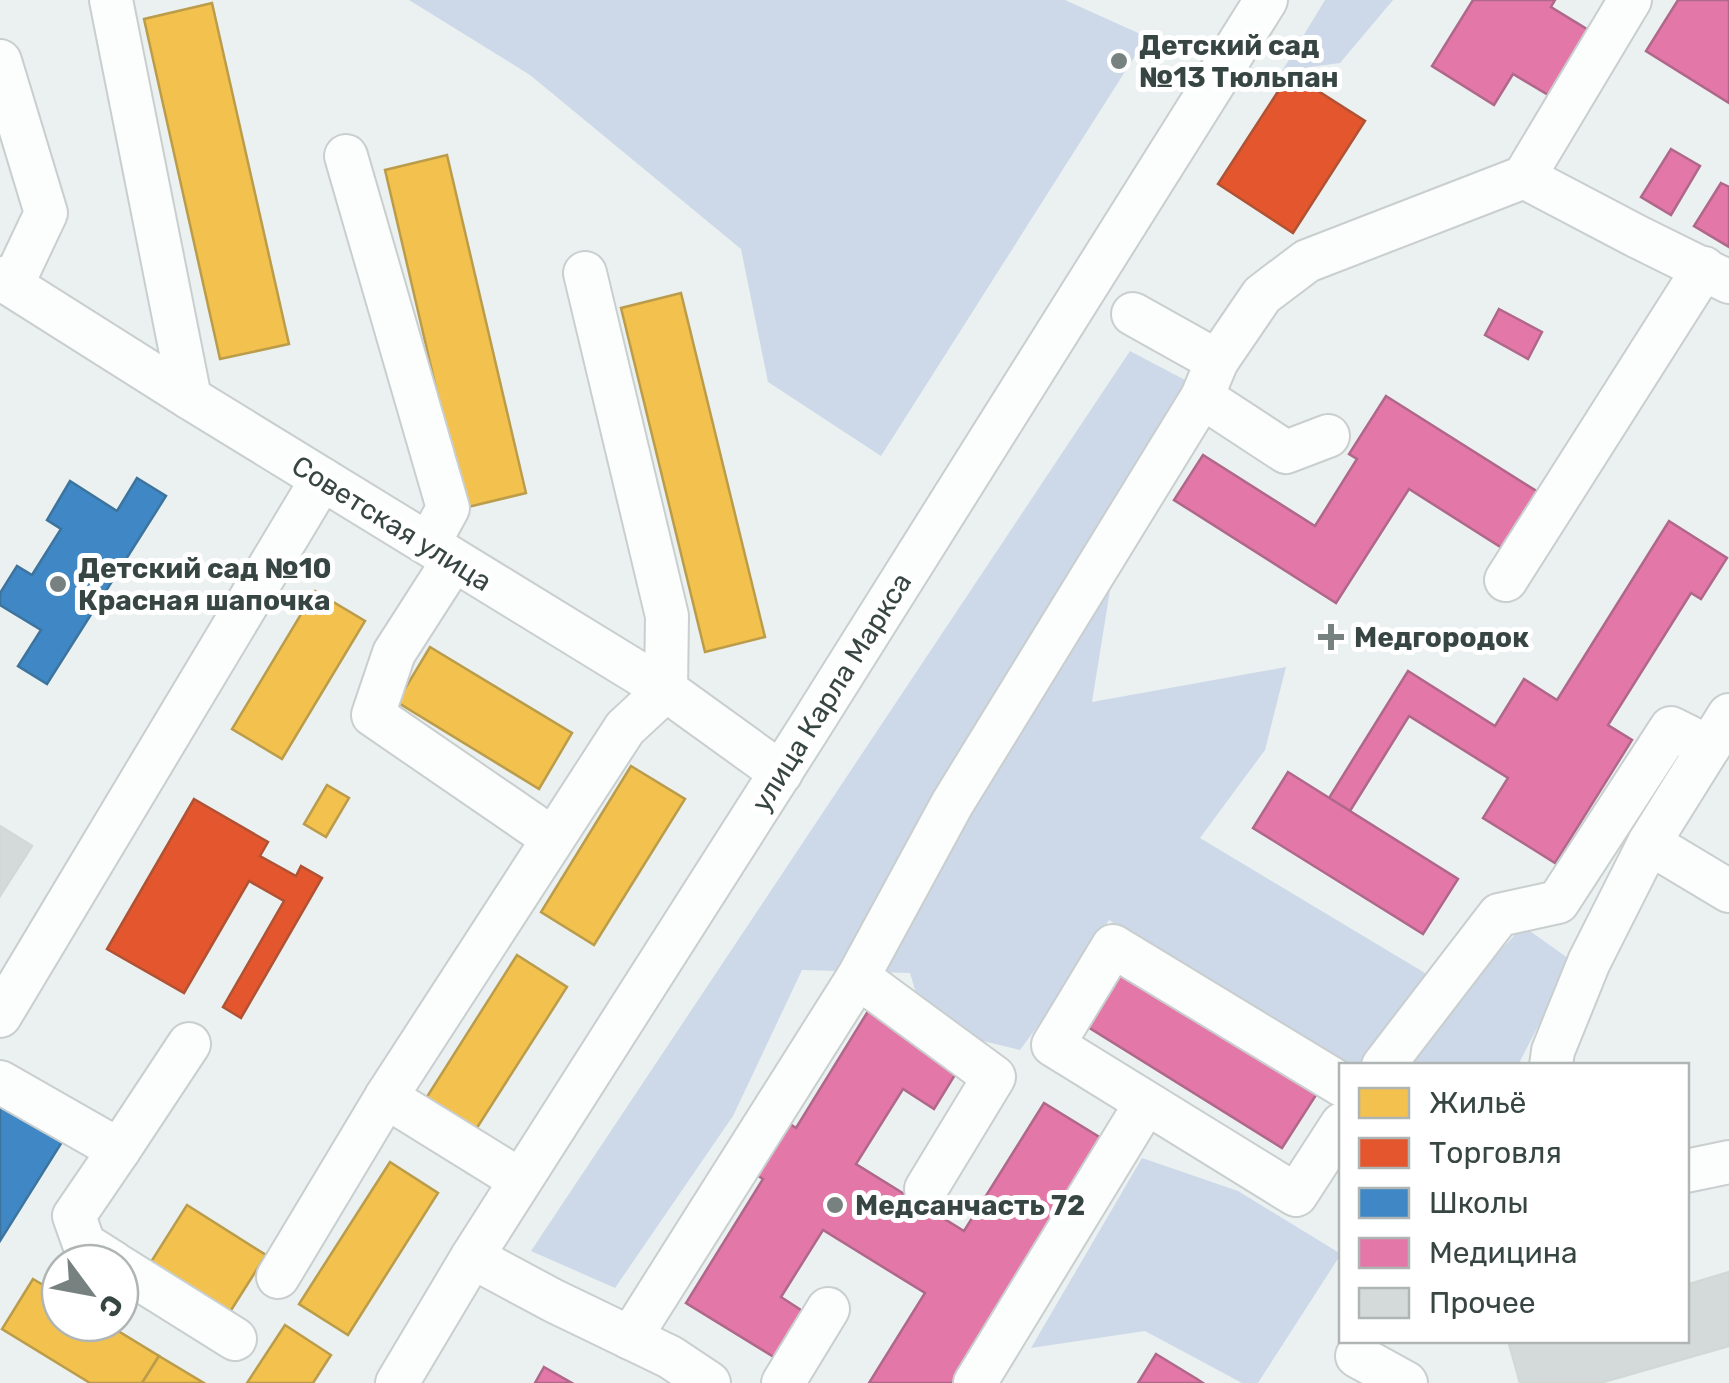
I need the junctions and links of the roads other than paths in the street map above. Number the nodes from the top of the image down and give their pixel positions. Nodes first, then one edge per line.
1 (111, 0) edge
2 (1266, 0) edge
3 (1630, 0) edge
4 (0, 61) edge
5 (346, 156) dead end
6 (1524, 177) junction
7 (585, 273) dead end
8 (1716, 275) edge
9 (6, 281) edge
10 (1132, 314) dead end
11 (1209, 379) junction
12 (190, 398) junction
13 (1328, 436) dead end
14 (322, 480) junction
15 (442, 552) junction
16 (1506, 580) dead end
17 (666, 690) junction
18 (1719, 731) edge
19 (781, 772) junction
20 (552, 838) junction
21 (1649, 843) junction
22 (1729, 891) edge
23 (858, 977) junction
24 (0, 1016) edge
25 (189, 1044) dead end
26 (1385, 1063) edge
27 (1551, 1063) edge
28 (0, 1082) edge
29 (1339, 1083) edge
30 (386, 1097) junction
31 (1146, 1103) junction
32 (1339, 1129) edge
33 (119, 1150) junction
34 (1729, 1162) edge
35 (1689, 1170) edge
36 (520, 1180) junction
37 (926, 1188) dead end
38 (84, 1243) edge
39 (472, 1257) junction
40 (278, 1277) dead end
41 (140, 1279) edge
42 (828, 1309) dead end
43 (630, 1338) junction
44 (235, 1339) dead end
45 (1356, 1360) edge
46 (662, 1370) edge
47 (396, 1383) edge
48 (709, 1383) edge
49 (783, 1383) edge
50 (975, 1383) edge
51 (1406, 1383) edge

1 - 12 street
2 - 19 street, улица Карла Маркса
3 - 6 street
4 - 9 street
5 - 15 street
6 - 8 street
6 - 11 street
7 - 17 street
8 - 16 street
9 - 12 street, Советская улица
10 - 11 street
11 - 13 street
11 - 23 street
12 - 14 street, Советская улица
14 - 15 street, Советская улица
14 - 24 street
15 - 17 street, Советская улица
15 - 20 street
17 - 19 street, Советская улица
17 - 20 street
18 - 21 street
18 - 26 street
19 - 36 street, улица Карла Маркса
20 - 30 street
21 - 22 street
21 - 27 street
23 - 37 street
23 - 43 street
25 - 33 street
28 - 33 street
29 - 31 street
30 - 36 street
30 - 40 street
31 - 32 street
31 - 50 street
33 - 38 street
34 - 35 street
36 - 39 street, улица Карла Маркса
39 - 43 street
39 - 47 street, улица Карла Маркса
41 - 44 street
42 - 49 street
43 - 46 street
45 - 51 street
46 - 48 street

